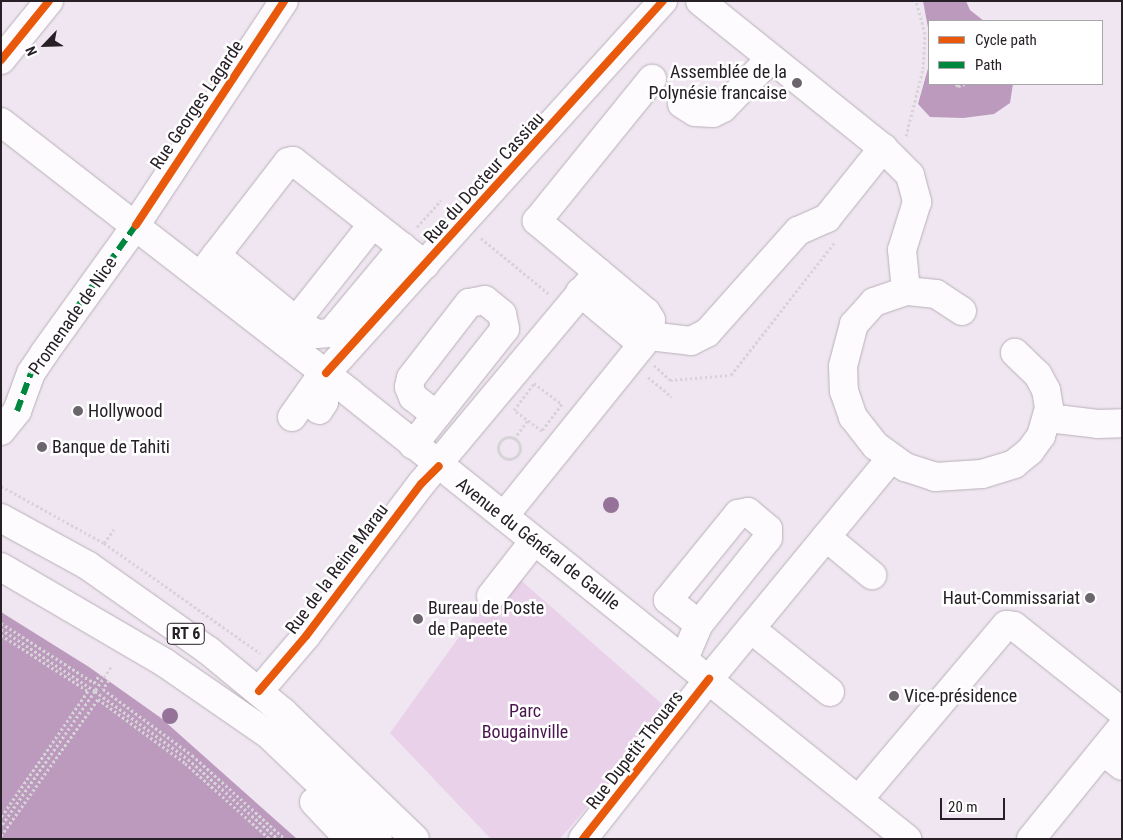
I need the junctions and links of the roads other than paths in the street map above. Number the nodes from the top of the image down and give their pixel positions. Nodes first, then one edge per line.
1 (49, 1) edge
2 (284, 1) edge
3 (663, 1) edge
4 (700, 1) edge
5 (619, 51) junction
6 (771, 58) junction
7 (1, 60) edge
8 (652, 80) junction
9 (1, 122) edge
10 (883, 148) junction
11 (136, 225) junction
12 (372, 225) junction
13 (403, 247) junction
14 (425, 265) junction
15 (213, 269) junction
16 (598, 272) junction
17 (906, 291) junction
18 (580, 292) junction
19 (962, 311) dead end
20 (296, 321) junction
21 (646, 340) junction
22 (1015, 353) dead end
23 (325, 373) junction
24 (350, 392) junction
25 (436, 415) dead end
26 (292, 417) dead end
27 (1048, 418) junction
28 (9, 421) edge
29 (1122, 424) edge
30 (413, 445) junction
31 (891, 458) junction
32 (439, 466) junction
33 (504, 516) junction
34 (1, 518) edge
35 (826, 538) junction
36 (534, 541) junction
37 (1, 567) edge
38 (872, 575) dead end
39 (491, 596) dead end
40 (699, 624) dead end
41 (751, 629) junction
42 (684, 659) junction
43 (165, 663) junction
44 (709, 679) junction
45 (259, 691) junction
46 (830, 692) dead end
47 (1122, 712) edge
48 (1122, 727) edge
49 (1112, 758) edge
50 (350, 776) junction
51 (859, 799) junction
52 (349, 839) edge
53 (378, 839) edge
54 (403, 839) edge
55 (415, 839) edge
56 (583, 839) edge
57 (907, 839) edge
58 (1031, 839) edge

1 - 7 main road
2 - 11 main road, Rue Georges Lagarde
3 - 5 main road, Rue du Docteur Cassiau
4 - 6 main road
5 - 8 main road
5 - 14 main road, Rue du Docteur Cassiau
6 - 8 main road
6 - 10 main road
8 - 16 main road
9 - 11 main road, Avenue du Général de Gaulle
10 - 17 main road
10 - 21 main road
11 - 15 main road, Avenue du Général de Gaulle
11 - 28 main road, Promenade de Nice
12 - 13 main road
12 - 15 main road
12 - 20 main road
13 - 14 main road
13 - 20 main road
14 - 23 main road, Rue du Docteur Cassiau
15 - 20 main road
15 - 23 main road, Avenue du Général de Gaulle
16 - 18 main road, Rue de la Reine Marau
16 - 21 main road
17 - 19 main road
17 - 31 main road
18 - 21 main road
18 - 32 main road, Rue de la Reine Marau
21 - 33 main road
22 - 27 main road
23 - 24 main road, Avenue du Général de Gaulle
23 - 24 main road
23 - 26 main road, Rue du Docteur Cassiau
24 - 30 main road, Avenue du Général de Gaulle
25 - 30 main road
27 - 29 main road
27 - 31 main road
30 - 32 main road, Avenue du Général de Gaulle
31 - 35 main road, Rue Dupetit-Thouars
32 - 33 main road, Avenue du Général de Gaulle
32 - 45 main road, Rue de la Reine Marau
33 - 36 main road, Avenue du Général de Gaulle
34 - 45 main road, RT 6
35 - 38 main road
35 - 41 main road, Rue Dupetit-Thouars
36 - 39 main road
36 - 42 main road, Avenue du Général de Gaulle
37 - 43 main road, RT 6
40 - 42 main road
41 - 44 main road, Rue Dupetit-Thouars
41 - 46 main road
42 - 44 main road, Avenue du Général de Gaulle
43 - 52 main road
43 - 53 main road, RT 6
44 - 51 main road, Avenue du Général de Gaulle
44 - 56 main road, Rue Dupetit-Thouars
45 - 50 main road, RT 6
47 - 51 main road
48 - 49 main road
49 - 58 main road
50 - 54 main road, RT 6
50 - 55 main road
51 - 57 main road, Avenue du Général de Gaulle

